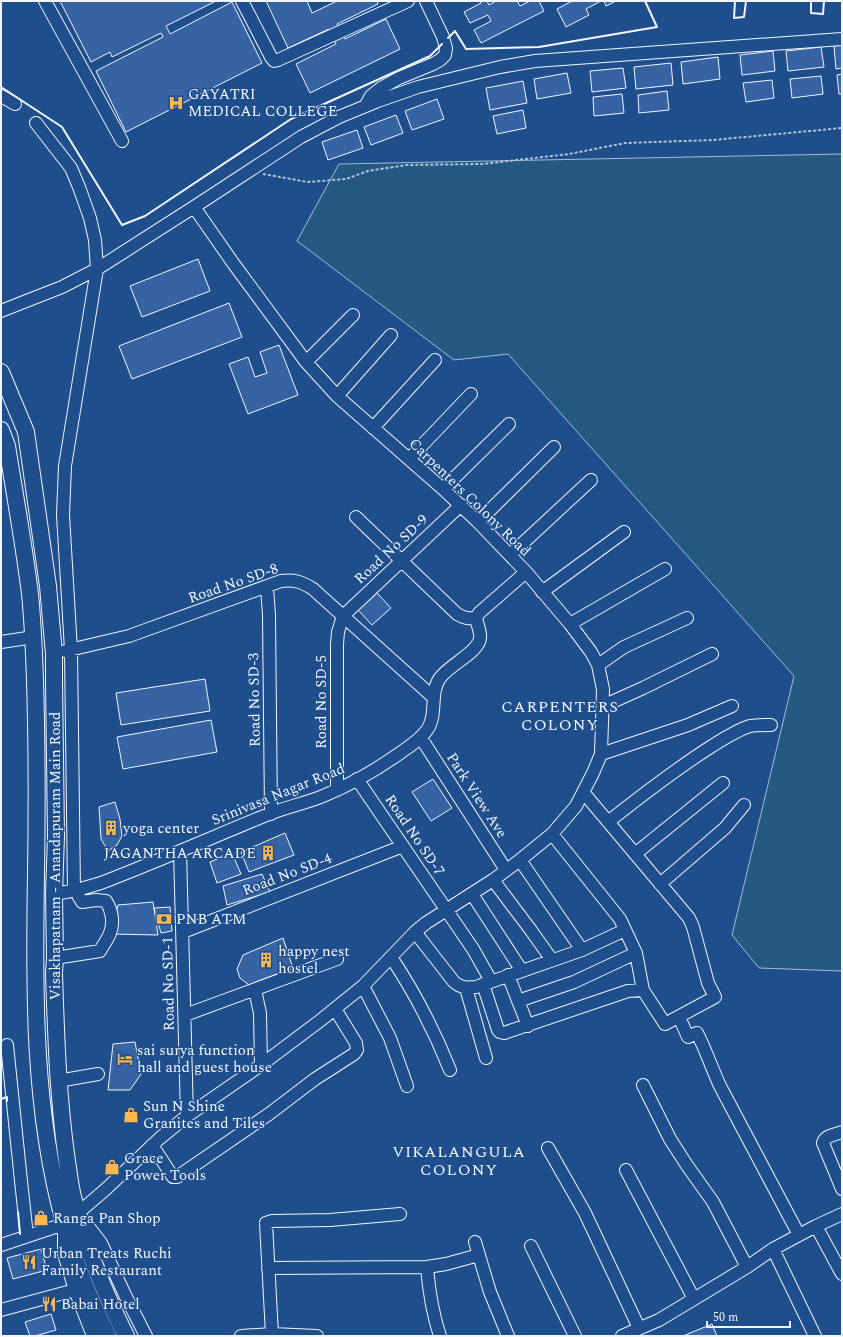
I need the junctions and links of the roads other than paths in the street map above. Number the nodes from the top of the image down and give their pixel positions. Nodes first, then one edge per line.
1 (45, 1) edge
2 (242, 1) edge
3 (408, 1) edge
4 (426, 1) edge
5 (842, 39) edge
6 (1, 96) edge
7 (15, 104) dead end
8 (366, 106) junction
9 (36, 123) dead end
10 (122, 141) dead end
11 (194, 207) junction
12 (97, 269) junction
13 (1, 312) edge
14 (353, 315) dead end
15 (391, 335) dead end
16 (435, 360) dead end
17 (306, 362) junction
18 (1, 372) edge
19 (471, 394) dead end
20 (337, 396) junction
21 (509, 424) dead end
22 (373, 428) junction
23 (1, 430) edge
24 (554, 447) dead end
25 (408, 460) junction
26 (591, 480) dead end
27 (443, 489) junction
28 (461, 506) junction
29 (356, 517) dead end
30 (478, 522) junction
31 (624, 532) dead end
32 (510, 555) junction
33 (402, 560) junction
34 (665, 569) dead end
35 (526, 572) junction
36 (267, 587) junction
37 (542, 592) junction
38 (343, 616) junction
39 (476, 618) junction
40 (687, 618) dead end
41 (570, 624) junction
42 (34, 637) junction
43 (1, 642) edge
44 (71, 650) junction
45 (54, 654) junction
46 (712, 654) dead end
47 (598, 665) junction
48 (433, 697) junction
49 (603, 706) junction
50 (732, 706) dead end
51 (771, 725) dead end
52 (420, 738) junction
53 (601, 754) junction
54 (358, 779) junction
55 (723, 783) dead end
56 (337, 790) junction
57 (583, 792) junction
58 (744, 805) dead end
59 (271, 814) junction
60 (608, 822) junction
61 (552, 834) junction
62 (403, 846) junction
63 (180, 851) junction
64 (635, 854) junction
65 (520, 860) junction
66 (506, 870) junction
67 (493, 880) junction
68 (660, 884) junction
69 (76, 890) junction
70 (54, 894) junction
71 (472, 894) junction
72 (447, 910) junction
73 (625, 930) junction
74 (183, 932) junction
75 (415, 932) junction
76 (582, 950) junction
77 (636, 953) junction
78 (391, 957) junction
79 (56, 958) junction
80 (337, 959) dead end
81 (552, 960) junction
82 (522, 971) junction
83 (508, 975) junction
84 (487, 983) junction
85 (363, 986) junction
86 (466, 988) junction
87 (255, 990) junction
88 (643, 990) junction
89 (518, 1001) junction
90 (335, 1009) junction
91 (185, 1015) junction
92 (679, 1017) junction
93 (528, 1026) junction
94 (8, 1045) dead end
95 (486, 1058) dead end
96 (261, 1064) junction
97 (450, 1070) dead end
98 (98, 1074) dead end
99 (58, 1081) junction
100 (643, 1085) dead end
101 (407, 1086) dead end
102 (187, 1116) junction
103 (842, 1132) edge
104 (152, 1145) junction
105 (548, 1148) dead end
106 (626, 1170) dead end
107 (842, 1190) edge
108 (78, 1213) junction
109 (400, 1214) dead end
110 (842, 1214) edge
111 (64, 1224) junction
112 (816, 1226) junction
113 (799, 1235) junction
114 (27, 1236) junction
115 (475, 1242) dead end
116 (1, 1245) edge
117 (531, 1246) dead end
118 (773, 1249) junction
119 (479, 1255) junction
120 (427, 1267) junction
121 (747, 1267) junction
122 (268, 1268) junction
123 (842, 1274) edge
124 (75, 1290) junction
125 (694, 1299) junction
126 (1, 1310) edge
127 (640, 1328) junction
128 (272, 1334) junction
129 (93, 1336) edge
130 (108, 1336) edge
131 (126, 1336) edge
132 (146, 1336) edge
133 (242, 1336) edge
134 (317, 1336) edge
135 (440, 1336) edge
136 (508, 1336) edge
137 (575, 1336) edge
138 (622, 1336) edge
139 (815, 1336) edge

1 - 10 street
2 - 3 street
4 - 8 street
5 - 8 street
6 - 7 street
8 - 11 street
9 - 12 street
11 - 12 street
11 - 17 street, Carpenters Colony Road
12 - 13 street
12 - 44 street
14 - 17 street
15 - 20 street
16 - 22 street
17 - 20 street, Carpenters Colony Road
18 - 45 main road, Visakhapatnam - Anandapuram Main Road
19 - 25 street
20 - 22 street, Carpenters Colony Road
21 - 27 street
22 - 25 street, Carpenters Colony Road
23 - 42 main road, Visakhapatnam - Anandapuram Main Road
24 - 30 street
25 - 27 street, Carpenters Colony Road
26 - 32 street
27 - 28 street, Carpenters Colony Road
28 - 30 street, Carpenters Colony Road
28 - 33 street, Road No SD-9
29 - 33 street
30 - 32 street, Carpenters Colony Road
31 - 37 street
32 - 35 street, Carpenters Colony Road
33 - 38 street, Road No SD-9
33 - 39 street
34 - 41 street
35 - 37 street, Carpenters Colony Road
35 - 39 street
36 - 38 street, Road No SD-8
36 - 44 street, Road No SD-8
36 - 59 street, Road No SD-3
37 - 41 street, Carpenters Colony Road
38 - 48 street, Road No SD-8
38 - 56 street, Road No SD-5
39 - 48 street, Srinivasa Nagar Road
40 - 47 street
41 - 47 street, Carpenters Colony Road
42 - 43 street
42 - 111 main road, Visakhapatnam - Anandapuram Main Road
44 - 45 street, Road No SD-8
44 - 69 street
45 - 70 main road, Visakhapatnam - Anandapuram Main Road
46 - 49 street
47 - 49 street, Carpenters Colony Road
48 - 52 street, Srinivasa Nagar Road
49 - 53 street, Carpenters Colony Road
50 - 53 street
51 - 60 street
52 - 54 street, Srinivasa Nagar Road
52 - 66 street, Park View Ave
53 - 57 street, Carpenters Colony Road
54 - 56 street, Srinivasa Nagar Road
54 - 62 street, Road No SD-7
55 - 64 street
56 - 59 street, Srinivasa Nagar Road
57 - 60 street
57 - 61 street, Carpenters Colony Road
58 - 68 street
59 - 63 street, Srinivasa Nagar Road
60 - 64 street
61 - 65 street, Carpenters Colony Road
61 - 73 street
62 - 72 street, Road No SD-7
62 - 74 street, Road No SD-4
63 - 69 street, Srinivasa Nagar Road
63 - 74 street, Road No SD-1
64 - 68 street
65 - 66 street, Carpenters Colony Road
65 - 76 street
66 - 67 street, Carpenters Colony Road
67 - 71 street, Carpenters Colony Road
67 - 81 street
68 - 92 street
69 - 70 street, Srinivasa Nagar Road
69 - 79 street
70 - 79 main road, Visakhapatnam - Anandapuram Main Road
71 - 72 street, Carpenters Colony Road
71 - 82 street
72 - 75 street, Carpenters Colony Road
72 - 84 street, Road No SD-7
73 - 76 street
73 - 77 street
74 - 91 street, Road No SD-1
75 - 78 street, Carpenters Colony Road
75 - 86 street
76 - 81 street
77 - 88 street
77 - 89 street
78 - 85 street, Carpenters Colony Road
78 - 97 street
79 - 99 main road, Visakhapatnam - Anandapuram Main Road
80 - 87 street
81 - 82 street
82 - 83 street
83 - 84 street
83 - 89 street
84 - 86 street
84 - 93 street, Road No SD-7
85 - 90 street, Carpenters Colony Road
85 - 101 street
86 - 95 street
87 - 91 street
87 - 96 street
88 - 92 street
88 - 93 street
89 - 93 street
90 - 96 street, Carpenters Colony Road
90 - 104 street
91 - 102 street, Road No SD-1
92 - 113 street
94 - 114 street
96 - 102 street, Carpenters Colony Road
98 - 99 street
99 - 108 main road, Visakhapatnam - Anandapuram Main Road
100 - 121 street
102 - 104 street, Carpenters Colony Road
103 - 107 street
104 - 108 street, Carpenters Colony Road
105 - 127 street
106 - 125 street
108 - 131 main road, Visakhapatnam - Anandapuram Main Road
108 - 132 street
109 - 122 street
110 - 112 street
111 - 114 street
111 - 124 street
111 - 130 main road, Visakhapatnam - Anandapuram Main Road
112 - 113 street
112 - 123 street
113 - 118 street
114 - 116 street
115 - 119 street
117 - 137 street
118 - 121 street
118 - 139 street
119 - 120 street
119 - 136 street
120 - 122 street
120 - 135 street
121 - 125 street
122 - 128 street
124 - 126 street
124 - 129 street
125 - 127 street
127 - 138 street
128 - 133 street
128 - 134 street

